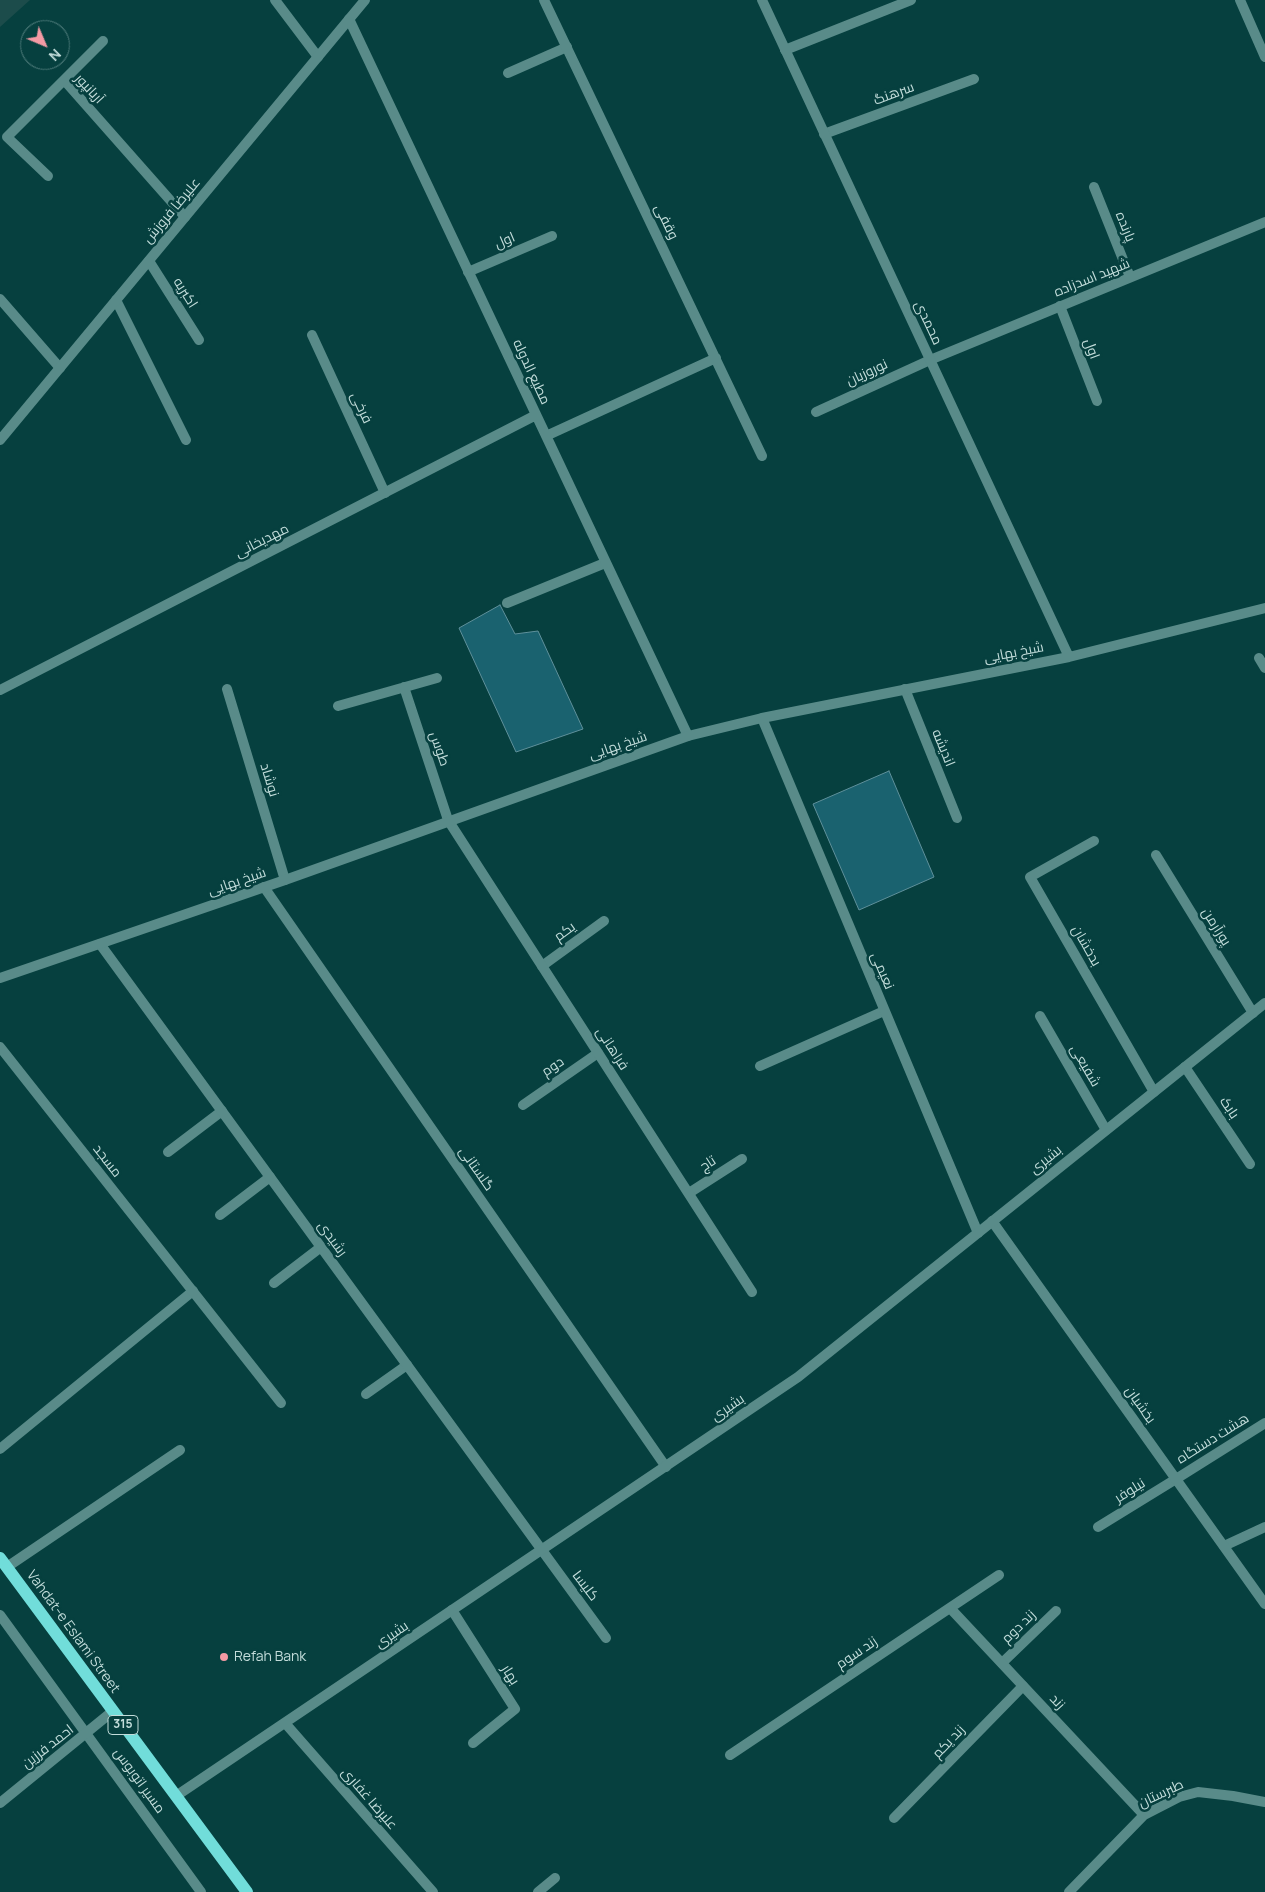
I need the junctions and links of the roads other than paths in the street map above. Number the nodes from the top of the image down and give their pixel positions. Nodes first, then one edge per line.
1 (275, 0) edge
2 (365, 0) edge
3 (544, 0) edge
4 (762, 0) edge
5 (911, 0) edge
6 (1240, 0) edge
7 (349, 19) junction
8 (103, 41) dead end
9 (567, 47) junction
10 (785, 50) junction
11 (318, 57) junction
12 (1265, 57) edge
13 (508, 73) dead end
14 (64, 80) junction
15 (974, 80) dead end
16 (824, 134) junction
17 (48, 176) dead end
18 (1094, 187) dead end
19 (185, 217) junction
20 (1265, 222) edge
21 (552, 236) dead end
22 (149, 260) junction
23 (468, 272) junction
24 (1130, 277) junction
25 (0, 299) edge
26 (116, 300) junction
27 (1060, 306) junction
28 (312, 335) dead end
29 (199, 340) dead end
30 (716, 358) junction
31 (930, 360) junction
32 (60, 368) junction
33 (1097, 401) dead end
34 (816, 412) dead end
35 (536, 415) junction
36 (546, 436) junction
37 (0, 440) edge
38 (186, 440) dead end
39 (762, 456) dead end
40 (385, 493) junction
41 (605, 563) junction
42 (507, 603) dead end
43 (1265, 608) edge
44 (1069, 657) junction
45 (1259, 658) dead end
46 (1265, 668) edge
47 (436, 678) dead end
48 (404, 688) junction
49 (227, 689) dead end
50 (905, 689) junction
51 (0, 690) edge
52 (338, 706) dead end
53 (762, 718) junction
54 (688, 736) junction
55 (957, 818) dead end
56 (448, 820) junction
57 (1094, 841) dead end
58 (1156, 855) dead end
59 (285, 880) junction
60 (264, 887) junction
61 (604, 921) dead end
62 (100, 944) junction
63 (542, 966) junction
64 (0, 978) edge
65 (1265, 1003) edge
66 (884, 1011) junction
67 (1253, 1013) junction
68 (1040, 1016) dead end
69 (0, 1047) edge
70 (598, 1053) junction
71 (760, 1066) dead end
72 (1185, 1067) junction
73 (1154, 1092) junction
74 (523, 1104) dead end
75 (222, 1111) junction
76 (1106, 1130) junction
77 (168, 1152) dead end
78 (742, 1159) dead end
79 (1250, 1164) dead end
80 (270, 1177) junction
81 (689, 1193) junction
82 (220, 1215) dead end
83 (992, 1222) junction
84 (978, 1233) junction
85 (321, 1247) junction
86 (274, 1283) dead end
87 (193, 1292) junction
88 (752, 1292) dead end
89 (407, 1365) junction
90 (366, 1394) dead end
91 (282, 1403) dead end
92 (1265, 1423) edge
93 (0, 1449) edge
94 (180, 1450) dead end
95 (666, 1467) junction
96 (1176, 1479) junction
97 (1098, 1527) dead end
98 (1265, 1527) edge
99 (1224, 1546) junction
100 (542, 1550) junction
101 (3, 1562) edge
102 (999, 1575) dead end
103 (1265, 1604) edge
104 (950, 1608) junction
105 (452, 1610) junction
106 (1056, 1611) dead end
107 (0, 1615) edge
108 (606, 1638) dead end
109 (1002, 1663) junction
110 (1023, 1686) junction
111 (113, 1711) junction
112 (285, 1724) junction
113 (88, 1733) junction
114 (473, 1743) dead end
115 (730, 1755) dead end
116 (176, 1796) junction
117 (1265, 1802) edge
118 (0, 1803) edge
119 (1144, 1815) junction
120 (894, 1818) dead end
121 (555, 1878) dead end
122 (201, 1892) edge
123 (247, 1892) edge
124 (433, 1892) edge
125 (538, 1892) edge
126 (1069, 1892) edge

1 - 11 street
2 - 7 street, علیرضا فروزش
3 - 9 street, وقفی
4 - 10 street, محمدی
5 - 10 street
6 - 12 street
7 - 11 street, علیرضا فروزش
7 - 23 street, مطیع الدوله
8 - 14 street
9 - 13 street
9 - 30 street, وقفی
10 - 16 street, محمدی
11 - 19 street, علیرضا فروزش
14 - 17 street, آریانپور
14 - 19 street, آریانپور
15 - 16 street, سرهنگ
16 - 31 street, محمدی
18 - 24 street, پارنده
19 - 22 street, علیرضا فروزش
20 - 24 street, شهید اسدزاده
21 - 23 street, اول
22 - 26 street, علیرضا فروزش
22 - 29 street, اکبریه
23 - 35 street, مطیع الدوله
24 - 27 street, شهید اسدزاده
25 - 32 street
26 - 32 street, علیرضا فروزش
26 - 38 street
27 - 31 street, شهید اسدزاده
27 - 33 street, اول
28 - 40 street, فرخی
30 - 36 street
30 - 39 street, وقفی
31 - 34 street, نوروزیان
31 - 44 street, محمدی
32 - 37 street, علیرضا فروزش
35 - 36 street, مطیع الدوله
35 - 40 street, مهدیخانی
36 - 41 street, مطیع الدوله
40 - 51 street, مهدیخانی
41 - 42 street
41 - 54 street, مطیع الدوله
43 - 44 street, شیخ بهایی
44 - 50 street, شیخ بهایی
45 - 46 street
47 - 48 street
48 - 52 street
48 - 56 street, طوس
49 - 59 street, نوشاد
50 - 53 street, شیخ بهایی
50 - 55 street, اندیشه
53 - 54 street, شیخ بهایی
53 - 66 street, نعیمی
54 - 56 street, شیخ بهایی
56 - 59 street, شیخ بهایی
56 - 63 street, فراهانی
57 - 73 street, بدخشان
58 - 67 street, پورآرمن
59 - 60 street, شیخ بهایی
60 - 62 street, شیخ بهایی
60 - 95 street, گلستانی
61 - 63 street, یکم
62 - 64 street, شیخ بهایی
62 - 75 street, رشیدی
63 - 70 street, فراهانی
65 - 67 street, بشیری
66 - 71 street
66 - 84 street, نعیمی
67 - 72 street, بشیری
68 - 76 street, شفیعی
69 - 87 street, مسجد
70 - 74 street, دوم
70 - 81 street, فراهانی
72 - 73 street, بشیری
72 - 79 street, بابک
73 - 76 street, بشیری
75 - 77 street
75 - 80 street, رشیدی
76 - 83 street, بشیری
78 - 81 street, تاج
80 - 82 street
80 - 85 street, رشیدی
81 - 88 street, فراهانی
83 - 84 street, بشیری
83 - 96 street, بخشیان
84 - 95 street, بشیری
85 - 86 street
85 - 89 street, رشیدی
87 - 91 street, مسجد
87 - 93 street
89 - 90 street
89 - 100 street, رشیدی
92 - 96 street, هشت دستگاه
94 - 101 street
95 - 100 street, بشیری
96 - 97 street, نیلوفر
96 - 99 street, بخشیان
98 - 99 street
99 - 103 street, بخشیان
100 - 105 street, بشیری
100 - 108 street, کلیسا
101 - 111 main road, Vahdat-e Eslami Street / 315
102 - 104 street, زند سوم
104 - 109 street, زند
104 - 115 street, زند سوم
105 - 112 street, بشیری
105 - 114 street, بهار
106 - 109 street, زند دوم
107 - 113 street, مسیر اتوبوس
109 - 110 street, زند
110 - 119 street, زند
110 - 120 street, زند یکم
111 - 113 street, احمد فرزین
111 - 116 main road, Vahdat-e Eslami Street / 315
112 - 116 street, بشیری
112 - 124 street, علیرضا غفاری
113 - 118 street, احمد فرزین
113 - 122 street, مسیر اتوبوس
116 - 123 main road, Vahdat-e Eslami Street / 315
117 - 119 street, طبرستان
119 - 126 street, طبرستان
121 - 125 street

